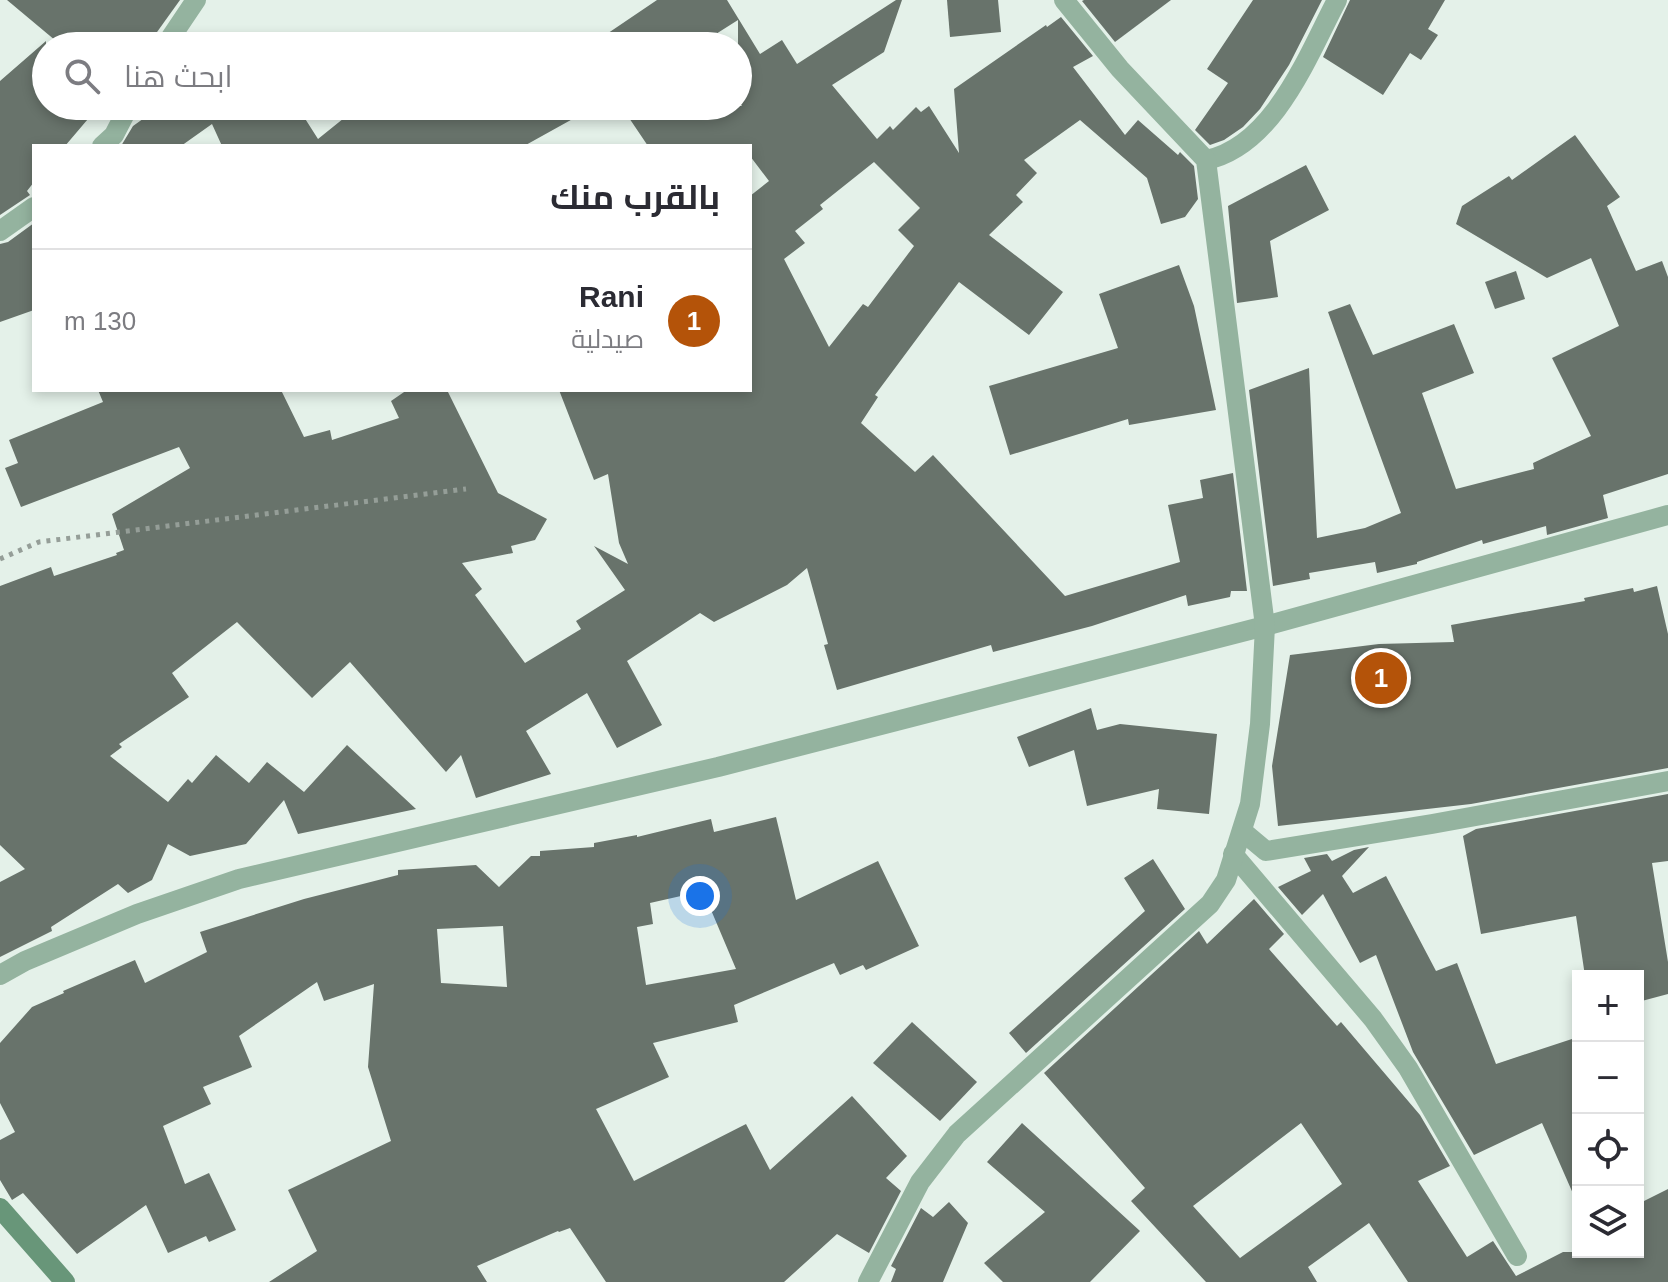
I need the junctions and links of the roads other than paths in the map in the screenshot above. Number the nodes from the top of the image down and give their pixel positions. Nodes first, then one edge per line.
1 (196, 0) edge
2 (1064, 0) edge
3 (1337, 0) edge
4 (174, 32) edge
5 (122, 120) edge
6 (104, 144) edge
7 (1206, 160) junction
8 (32, 208) edge
9 (0, 231) edge
10 (1668, 515) edge
11 (1265, 626) junction
12 (1668, 781) edge
13 (1242, 831) junction
14 (1233, 854) junction
15 (0, 975) edge
16 (0, 1208) edge
17 (1517, 1256) dead end
18 (65, 1282) edge
19 (868, 1282) edge

1 - 4 street
2 - 7 street
3 - 7 street
5 - 6 street
7 - 11 street
8 - 9 street
10 - 11 street
11 - 13 street
11 - 15 street
12 - 13 street
13 - 14 street
14 - 17 street
14 - 19 street
16 - 18 main road

